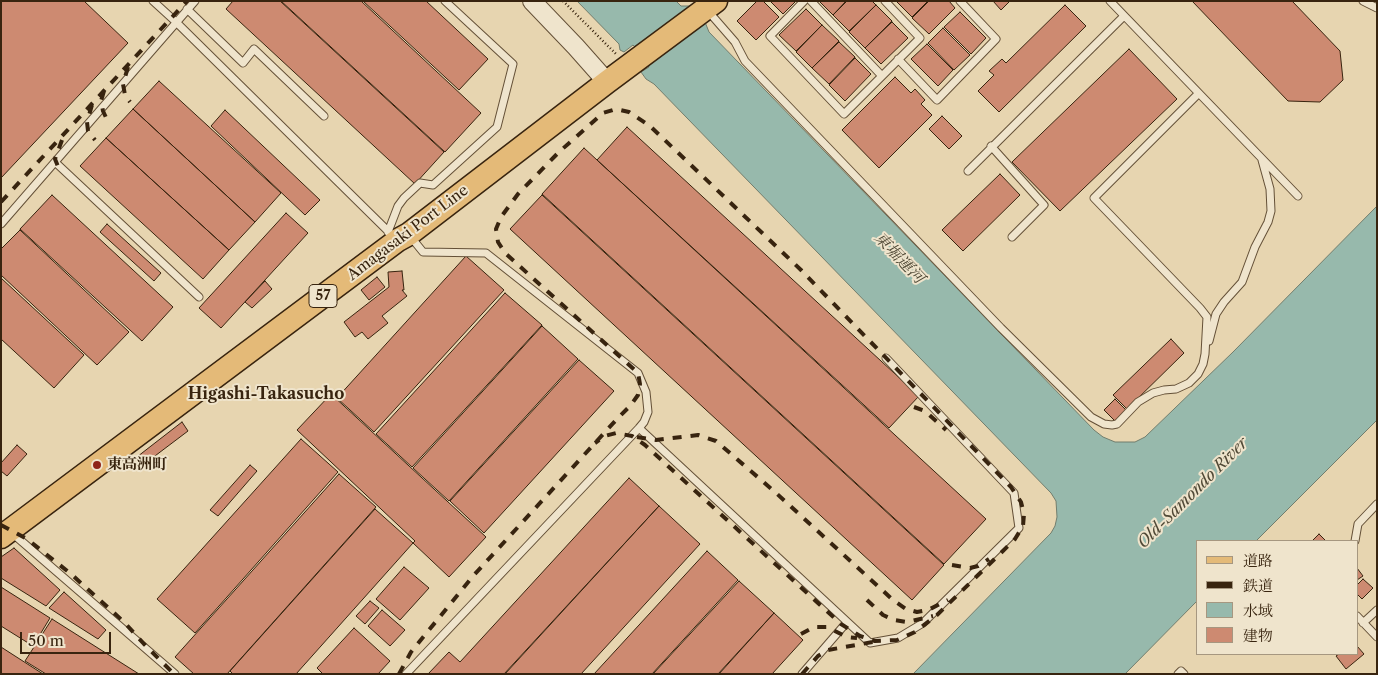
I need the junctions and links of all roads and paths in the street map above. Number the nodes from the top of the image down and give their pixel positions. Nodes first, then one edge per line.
1 (153, 1) edge
2 (195, 1) edge
3 (445, 1) edge
4 (532, 1) edge
5 (563, 1) edge
6 (804, 1) edge
7 (811, 1) edge
8 (885, 1) edge
9 (960, 1) edge
10 (1110, 1) edge
11 (1363, 1) edge
12 (707, 8) edge
13 (1377, 8) edge
14 (187, 10) junction
15 (1124, 16) junction
16 (176, 22) junction
17 (637, 60) junction
18 (898, 60) junction
19 (882, 76) junction
20 (607, 82) junction
21 (1198, 94) junction
22 (324, 116) dead end
23 (991, 146) junction
24 (1261, 158) junction
25 (55, 162) junction
26 (968, 171) dead end
27 (1298, 196) dead end
28 (1, 224) edge
29 (398, 236) junction
30 (1012, 237) dead end
31 (199, 297) dead end
32 (1205, 354) junction
33 (886, 358) dead end
34 (639, 428) junction
35 (1377, 504) edge
36 (5, 534) edge
37 (1355, 540) edge
38 (1377, 610) edge
39 (1358, 617) edge
40 (847, 622) junction
41 (1363, 622) junction
42 (1377, 637) edge
43 (175, 674) edge
44 (406, 674) edge
45 (802, 674) edge
46 (1178, 674) edge
47 (1184, 674) edge

1 - 16 lane
2 - 14 lane
3 - 29 lane
4 - 20 street
5 - 17 path
6 - 19 lane
7 - 19 lane
8 - 18 lane
9 - 18 lane
10 - 15 lane
11 - 13 lane
12 - 17 main road, 57
12 - 32 lane
14 - 16 lane
14 - 22 lane
15 - 21 lane
15 - 23 lane
16 - 25 lane
16 - 29 lane
17 - 20 main road, Amagasaki Port Line / 57
18 - 19 lane
20 - 29 main road, Amagasaki Port Line / 57
21 - 24 lane
21 - 32 lane
23 - 26 lane
23 - 30 lane
24 - 27 lane
24 - 32 lane
25 - 28 lane
25 - 31 lane
29 - 34 lane
29 - 36 main road, Amagasaki Port Line / 57
33 - 40 lane
34 - 40 lane
34 - 44 lane
35 - 37 lane
36 - 43 lane
38 - 41 lane
39 - 41 lane
40 - 45 lane
41 - 42 lane
46 - 47 lane

